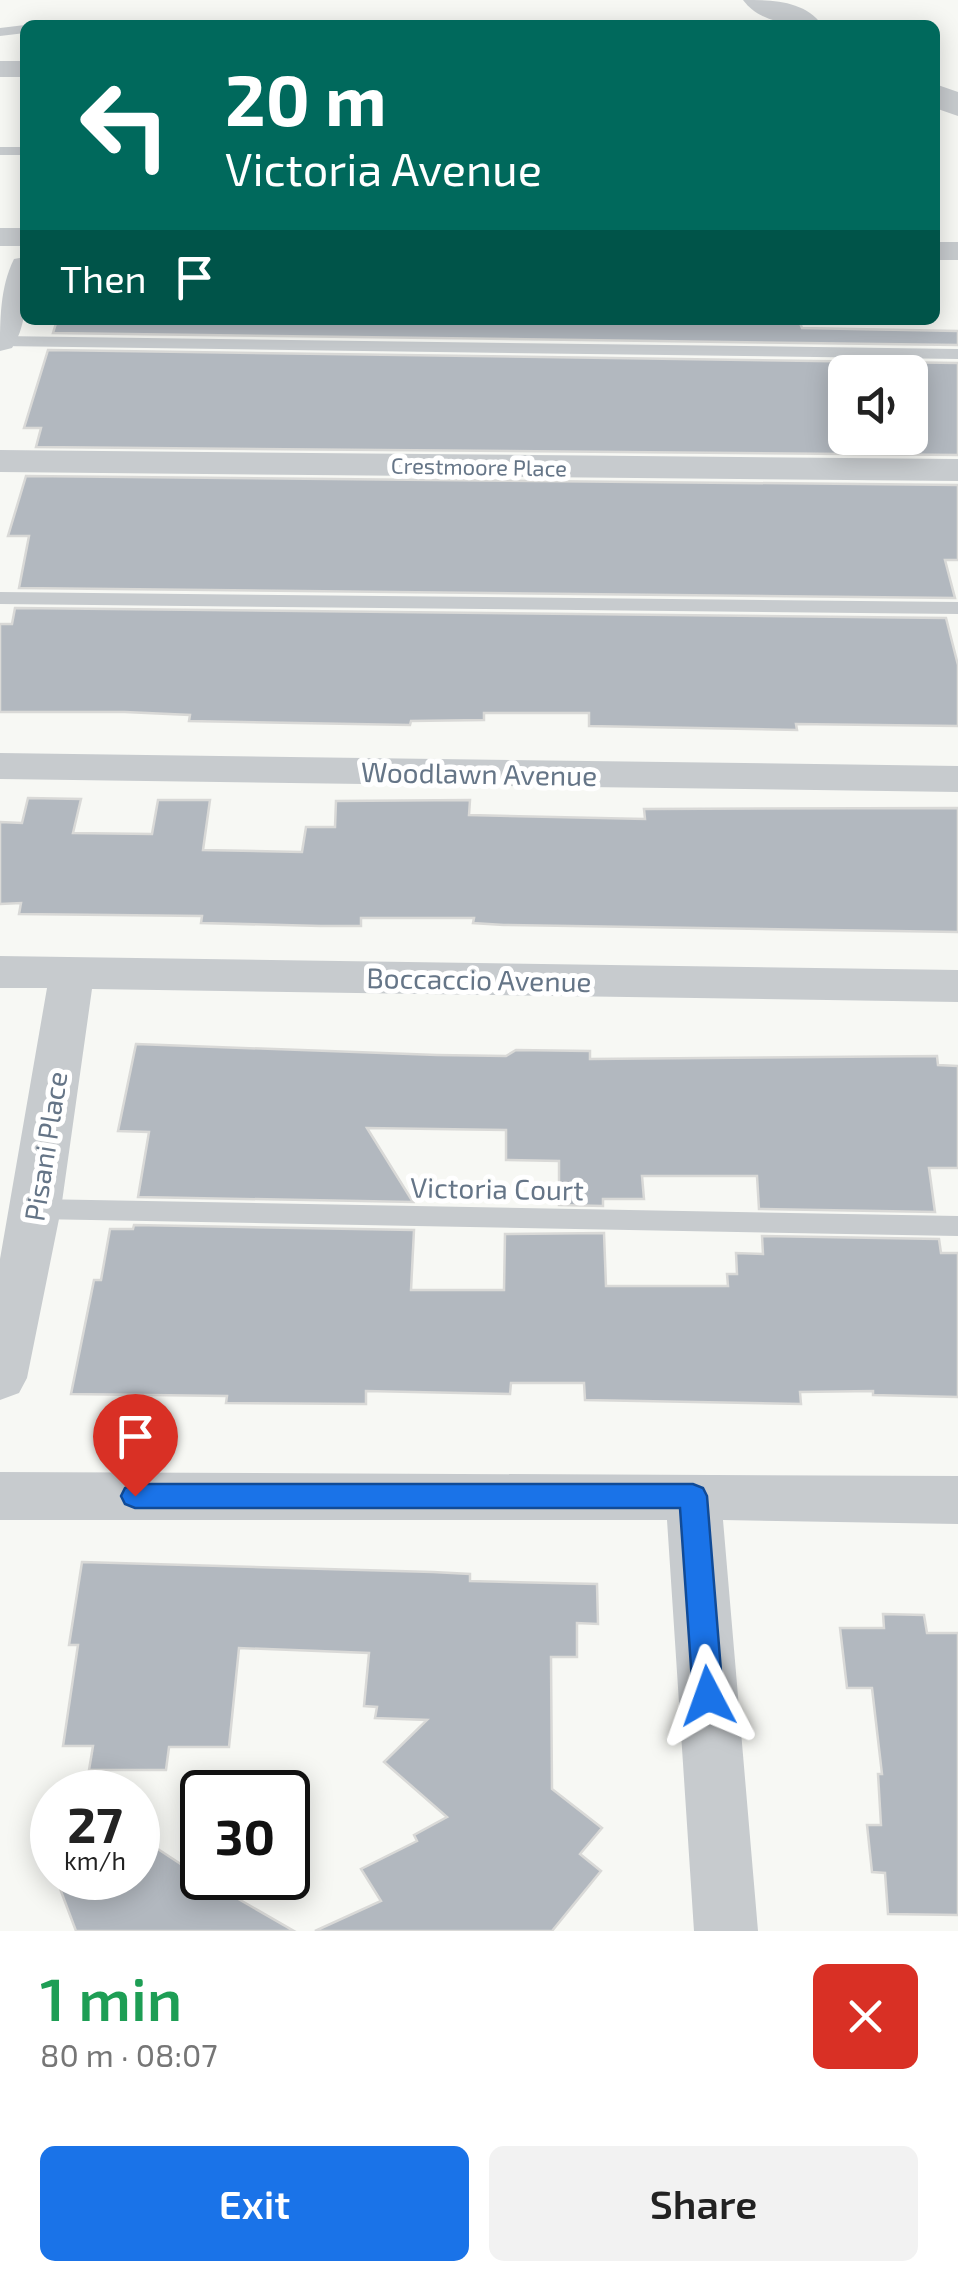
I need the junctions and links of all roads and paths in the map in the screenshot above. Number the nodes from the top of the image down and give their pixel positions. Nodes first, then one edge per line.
1 (759, 0) edge
2 (797, 20) edge
3 (20, 281) edge
4 (0, 341) edge
5 (958, 354) edge
6 (0, 461) edge
7 (958, 470) edge
8 (0, 598) edge
9 (958, 608) edge
10 (0, 766) edge
11 (958, 780) edge
12 (0, 972) edge
13 (72, 973) junction
14 (958, 986) edge
15 (36, 1210) junction
16 (958, 1226) edge
17 (0, 1378) edge
18 (0, 1496) edge
19 (693, 1496) junction
20 (958, 1500) edge
21 (726, 1931) edge

1 - 2 street
3 - 4 street
4 - 5 lane
6 - 7 street, Crestmoore Place
8 - 9 lane
10 - 11 street, Woodlawn Avenue
12 - 13 street, Boccaccio Avenue
13 - 14 street, Boccaccio Avenue
13 - 15 street, Pisani Place
15 - 16 lane, Victoria Court
15 - 17 street, Pisani Place
18 - 19 street
19 - 20 street
19 - 21 street

